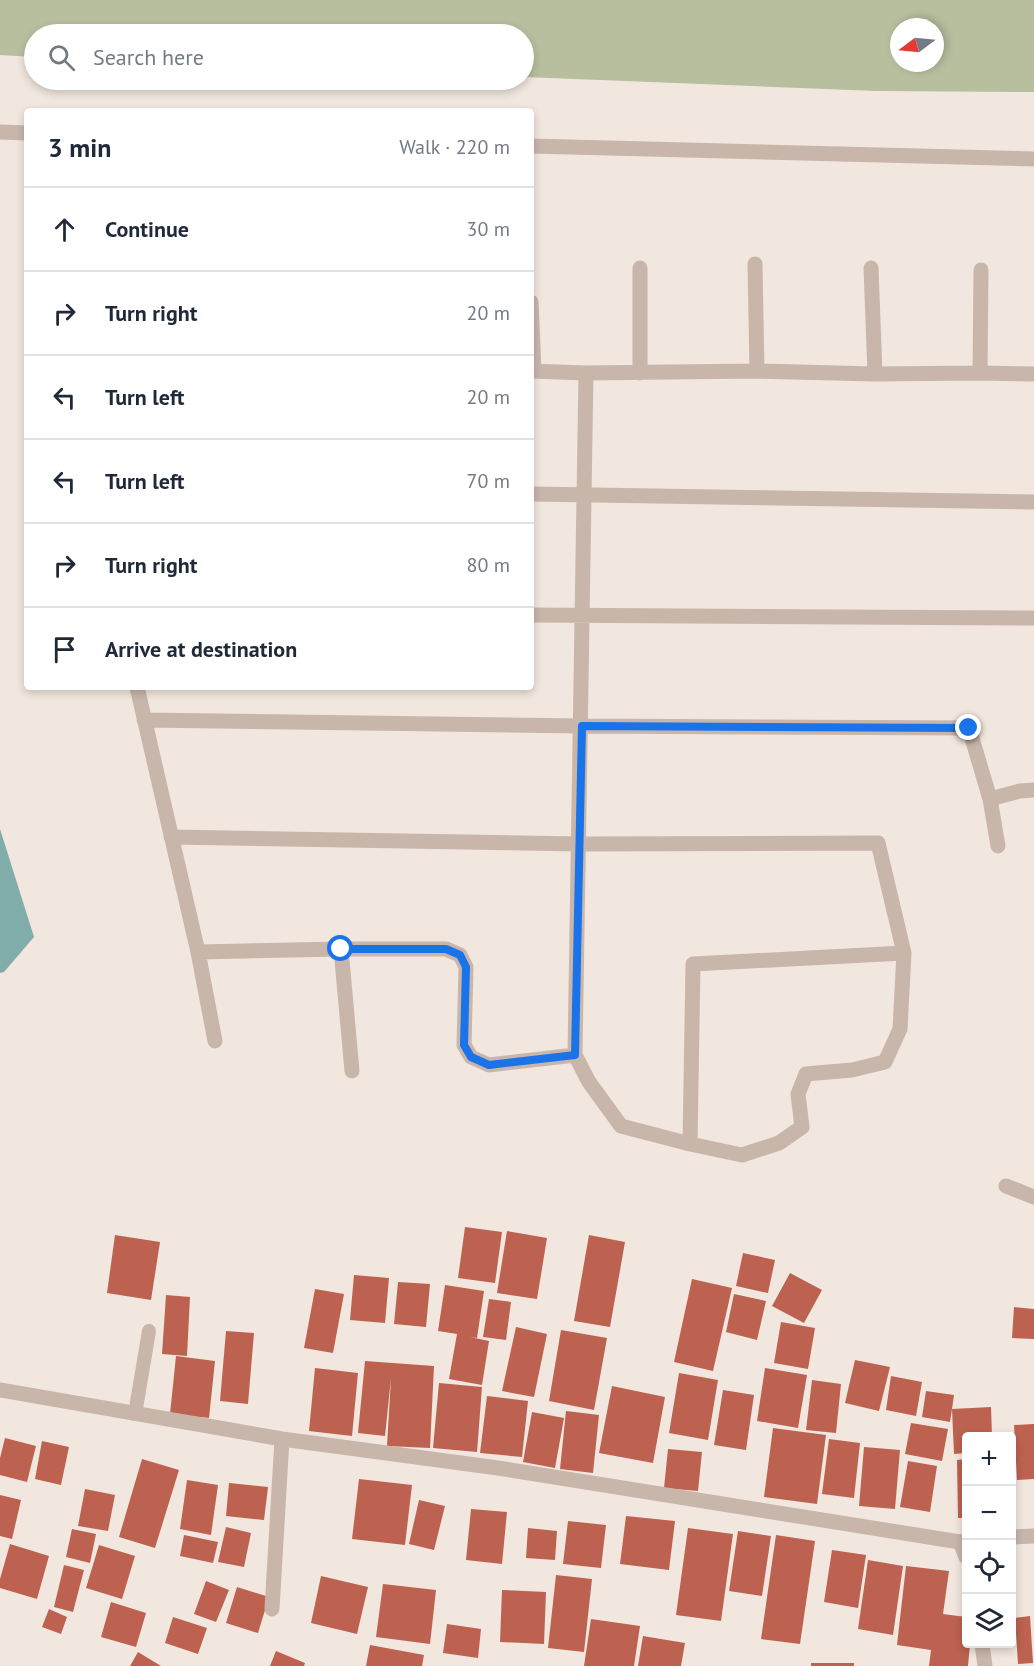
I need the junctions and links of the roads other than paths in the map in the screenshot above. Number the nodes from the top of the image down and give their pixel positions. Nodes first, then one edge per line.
1 (0, 132) edge
2 (24, 133) edge
3 (534, 146) edge
4 (1034, 159) edge
5 (755, 264) dead end
6 (640, 268) dead end
7 (872, 268) dead end
8 (981, 270) dead end
9 (534, 371) edge
10 (758, 371) junction
11 (586, 373) junction
12 (640, 373) junction
13 (980, 373) junction
14 (875, 374) junction
15 (1034, 375) edge
16 (534, 494) edge
17 (585, 495) junction
18 (1034, 502) edge
19 (534, 615) edge
20 (583, 616) junction
21 (1034, 618) edge
22 (138, 690) edge
23 (144, 720) junction
24 (582, 726) junction
25 (1034, 789) edge
26 (990, 799) junction
27 (171, 837) junction
28 (579, 844) junction
29 (998, 846) dead end
30 (341, 949) junction
31 (198, 952) junction
32 (904, 953) junction
33 (215, 1041) dead end
34 (575, 1055) junction
35 (352, 1071) dead end
36 (690, 1144) junction
37 (1006, 1186) dead end
38 (1034, 1197) edge
39 (149, 1331) dead end
40 (0, 1390) edge
41 (135, 1414) junction
42 (282, 1439) junction
43 (1034, 1536) edge
44 (1016, 1537) edge
45 (962, 1542) edge
46 (272, 1609) dead end
47 (983, 1648) edge
48 (985, 1666) edge

1 - 2 street
3 - 4 street
5 - 10 street
6 - 12 street
7 - 14 street
8 - 13 street
9 - 11 street
10 - 12 street
10 - 14 street
11 - 12 street
11 - 17 street
13 - 14 street
13 - 15 street
16 - 17 street
17 - 18 street
17 - 20 street
19 - 20 street
20 - 21 street
20 - 24 street
22 - 23 street
23 - 24 street
23 - 27 street
24 - 26 street
24 - 28 street
25 - 26 street
26 - 29 street
27 - 28 street
27 - 31 street
28 - 32 street
28 - 34 street
30 - 31 street
30 - 34 street
30 - 35 street
31 - 33 street
32 - 36 street
32 - 36 street
34 - 36 street
37 - 38 street
39 - 41 lane
40 - 41 street
41 - 42 street
42 - 45 street
42 - 46 street
43 - 44 street
47 - 48 street

